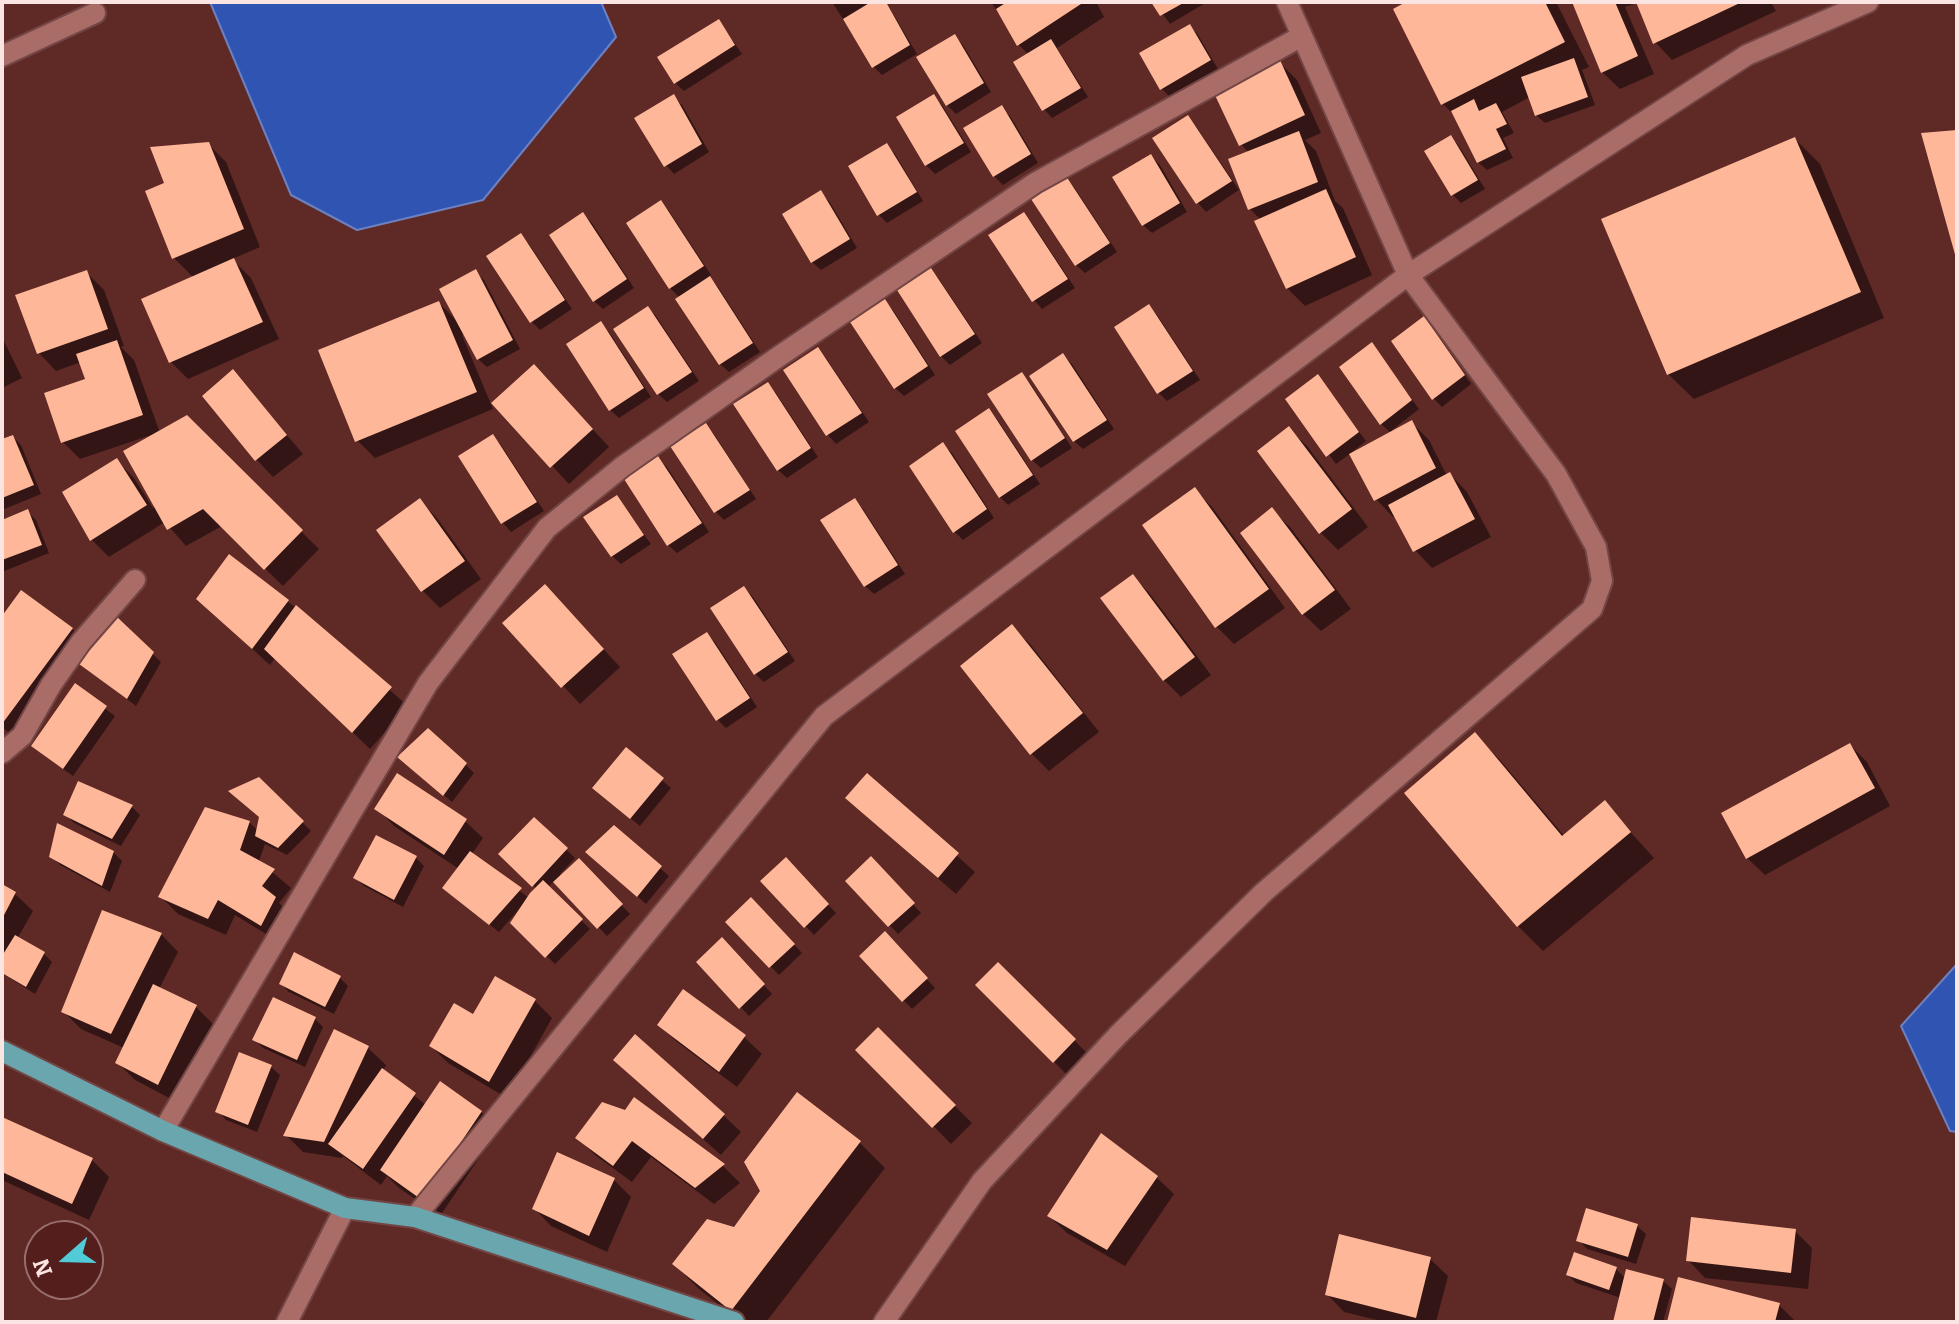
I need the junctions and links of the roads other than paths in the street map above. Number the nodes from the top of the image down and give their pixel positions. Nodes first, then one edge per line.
1 (1287, 2) edge
2 (1868, 2) edge
3 (95, 13) dead end
4 (1302, 36) junction
5 (2, 56) edge
6 (1408, 275) junction
7 (135, 580) dead end
8 (2, 753) edge
9 (2, 1051) edge
10 (163, 1131) junction
11 (345, 1208) junction
12 (415, 1217) junction
13 (287, 1322) edge
14 (734, 1322) edge
15 (884, 1322) edge

1 - 4 street
2 - 6 street
3 - 5 street
4 - 6 street
4 - 10 street
6 - 12 street
6 - 15 street
7 - 8 street
9 - 10 main road
10 - 11 main road
11 - 12 main road
11 - 13 street
12 - 14 main road

